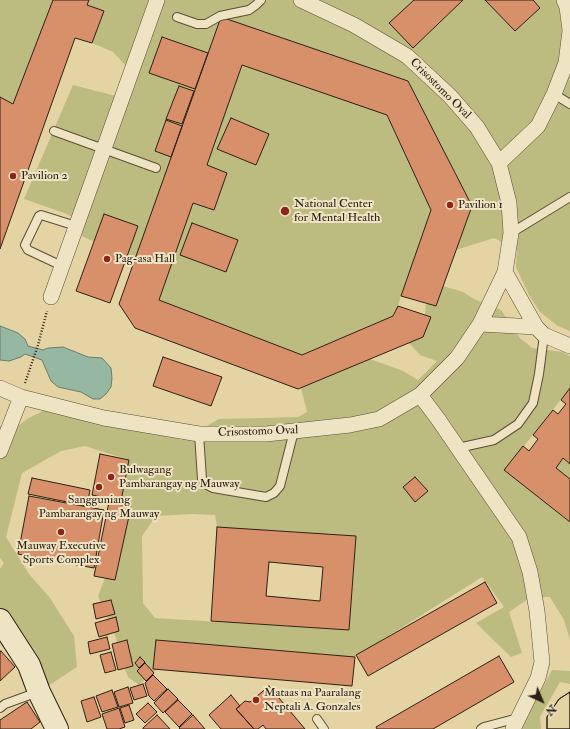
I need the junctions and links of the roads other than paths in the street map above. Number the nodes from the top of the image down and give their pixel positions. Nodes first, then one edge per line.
1 (157, 0) edge
2 (261, 0) edge
3 (301, 0) edge
4 (564, 0) edge
5 (177, 17) dead end
6 (570, 31) edge
7 (554, 94) junction
8 (570, 104) edge
9 (54, 131) dead end
10 (103, 149) junction
11 (499, 163) junction
12 (156, 168) dead end
13 (570, 197) edge
14 (76, 226) junction
15 (511, 234) junction
16 (62, 266) junction
17 (504, 272) junction
18 (51, 297) road end
19 (480, 324) junction
20 (540, 331) junction
21 (570, 346) edge
22 (11, 393) edge
23 (420, 395) junction
24 (0, 427) edge
25 (294, 431) junction
26 (199, 434) junction
27 (458, 448) junction
28 (0, 451) edge
29 (0, 620) edge
30 (39, 692) junction
31 (0, 708) edge
32 (317, 720) dead end
33 (516, 723) edge
34 (57, 729) edge
35 (324, 729) edge
36 (480, 729) edge

1 - 10 street
2 - 5 lane
3 - 11 street, Crisostomo Oval
4 - 6 street
6 - 7 street
7 - 8 lane
7 - 11 street
9 - 10 lane
10 - 12 lane
10 - 14 street
11 - 15 street, Crisostomo Oval
13 - 15 lane
14 - 16 street
14 - 16 lane
15 - 17 street, Crisostomo Oval
16 - 18 street
17 - 19 street, Crisostomo Oval
17 - 20 street
19 - 20 street
19 - 23 street, Crisostomo Oval
20 - 21 street
20 - 27 lane
22 - 24 street
22 - 26 street, Crisostomo Oval
22 - 28 street
23 - 25 street, Crisostomo Oval
23 - 27 street
25 - 26 street, Crisostomo Oval
25 - 26 lane
27 - 33 street
29 - 30 main road
30 - 31 lane
30 - 34 main road
32 - 35 lane
33 - 36 lane

